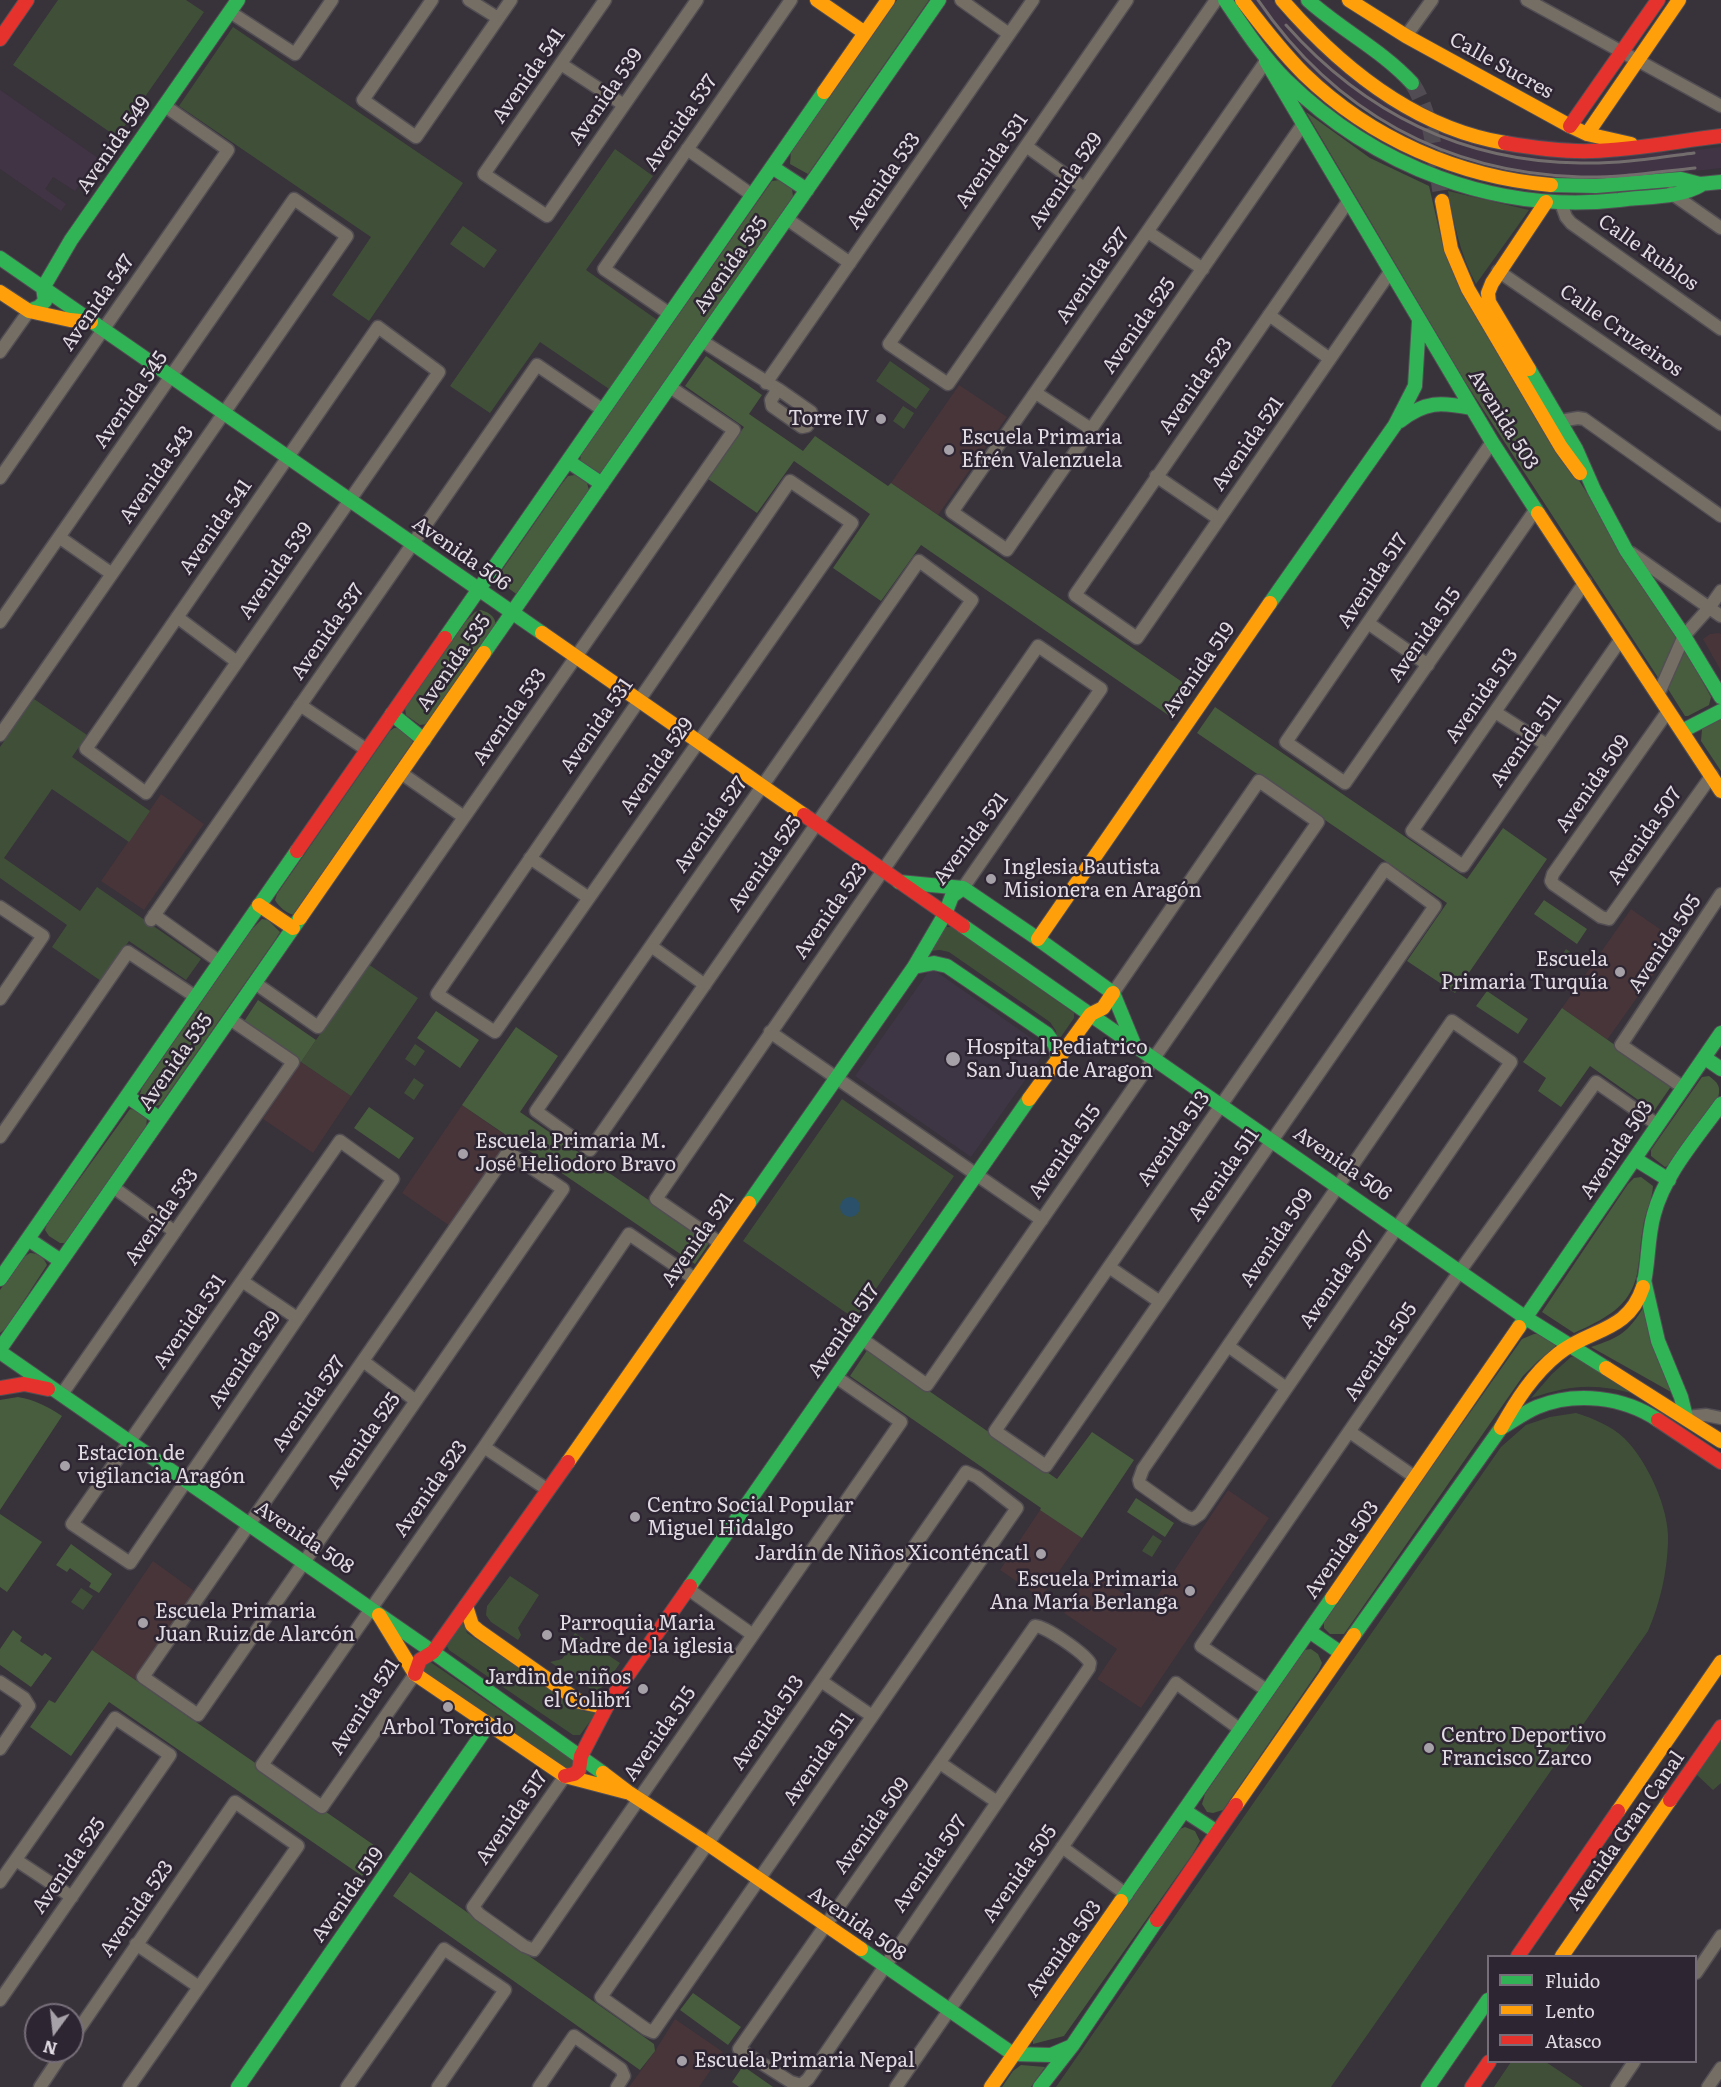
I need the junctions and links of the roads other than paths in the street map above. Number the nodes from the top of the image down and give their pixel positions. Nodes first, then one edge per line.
1 (238, 0) edge
2 (332, 0) edge
3 (432, 0) edge
4 (469, 0) edge
5 (510, 0) edge
6 (605, 0) edge
7 (697, 0) edge
8 (791, 0) edge
9 (816, 0) edge
10 (888, 0) edge
11 (939, 0) edge
12 (961, 0) edge
13 (1033, 0) edge
14 (1127, 0) edge
15 (1216, 0) edge
16 (1225, 0) edge
17 (1242, 0) edge
18 (1282, 0) edge
19 (1308, 0) edge
20 (1349, 0) edge
21 (1432, 0) edge
22 (1527, 0) edge
23 (1658, 0) edge
24 (1678, 0) edge
25 (21, 2) edge
26 (230, 12) junction
27 (498, 18) junction
28 (865, 33) junction
29 (1010, 34) junction
30 (1406, 36) junction
31 (0, 39) edge
32 (1622, 52) junction
33 (1636, 60) junction
34 (1266, 61) junction
35 (561, 64) junction
36 (1412, 83) tunnel mouth
37 (624, 105) junction
38 (165, 106) junction
39 (1721, 106) edge
40 (1303, 124) junction
41 (1570, 126) junction
42 (1587, 134) junction
43 (1721, 136) edge
44 (1026, 146) junction
45 (1643, 146) junction
46 (687, 149) junction
47 (772, 167) junction
48 (1721, 182) edge
49 (1703, 184) junction
50 (1084, 188) junction
51 (807, 190) junction
52 (1671, 193) junction
53 (752, 195) junction
54 (294, 199) joint
55 (1349, 200) junction
56 (1442, 201) tunnel mouth
57 (1546, 202) junction
58 (1561, 203) junction
59 (547, 216) joint
60 (787, 219) junction
61 (1721, 228) edge
62 (1148, 232) junction
63 (0, 258) edge
64 (850, 263) junction
65 (1203, 269) junction
66 (1498, 271) junction
67 (1390, 272) junction
68 (43, 288) junction
69 (0, 291) edge
70 (29, 311) junction
71 (670, 314) junction
72 (1269, 315) junction
73 (1419, 320) junction
74 (97, 325) junction
75 (378, 327) joint
76 (1721, 329) edge
77 (702, 341) junction
78 (0, 352) edge
79 (1330, 359) junction
80 (171, 376) junction
81 (948, 384) joint
82 (670, 387) junction
83 (1036, 393) junction
84 (1471, 408) junction
85 (603, 410) junction
86 (224, 412) junction
87 (1560, 422) junction
88 (1721, 424) edge
89 (1395, 425) junction
90 (1091, 429) junction
91 (1492, 442) junction
92 (289, 456) junction
93 (568, 461) junction
94 (1156, 476) junction
95 (0, 478) edge
96 (790, 481) joint
97 (602, 484) junction
98 (1594, 490) junction
99 (350, 500) junction
100 (1536, 509) junction
101 (1721, 516) edge
102 (1219, 519) junction
103 (59, 537) junction
104 (413, 543) junction
105 (1007, 550) joint
106 (1626, 550) junction
107 (919, 561) joint
108 (112, 574) junction
109 (1585, 582) junction
110 (478, 590) junction
111 (1721, 591) edge
112 (1709, 608) junction
113 (512, 614) junction
114 (1721, 616) edge
115 (177, 617) junction
116 (0, 622) edge
117 (1368, 623) junction
118 (1684, 636) junction
119 (1137, 638) joint
120 (1621, 639) junction
121 (576, 657) junction
122 (237, 662) junction
123 (1428, 665) junction
124 (1101, 689) joint
125 (1658, 695) junction
126 (1721, 697) edge
127 (639, 700) junction
128 (300, 705) junction
129 (1668, 711) junction
130 (1721, 711) edge
131 (1495, 712) junction
132 (392, 714) junction
133 (1682, 731) junction
134 (0, 735) edge
135 (424, 740) junction
136 (698, 742) junction
137 (1547, 745) junction
138 (367, 750) junction
139 (401, 773) junction
140 (1712, 775) junction
141 (1345, 783) joint
142 (762, 786) junction
143 (1721, 791) edge
144 (146, 793) joint
145 (465, 817) junction
146 (1318, 822) joint
147 (817, 824) junction
148 (530, 858) junction
149 (1463, 866) joint
150 (883, 871) junction
151 (899, 882) junction
152 (963, 888) junction
153 (1721, 894) edge
154 (589, 898) junction
155 (259, 905) junction
156 (1435, 906) joint
157 (0, 907) edge
158 (945, 914) junction
159 (1609, 920) joint
160 (293, 928) junction
161 (1038, 939) junction
162 (651, 946) junction
163 (220, 962) junction
164 (914, 967) junction
165 (255, 983) junction
166 (705, 985) junction
167 (1113, 993) junction
168 (196, 997) junction
169 (0, 999) edge
170 (1091, 1014) junction
171 (230, 1019) junction
172 (1452, 1021) joint
173 (495, 1032) joint
174 (770, 1032) junction
175 (1721, 1033) edge
176 (1134, 1044) junction
177 (1058, 1058) junction
178 (1154, 1058) junction
179 (1705, 1058) junction
180 (1721, 1069) edge
181 (837, 1077) junction
182 (1684, 1088) junction
183 (127, 1096) junction
184 (1721, 1104) edge
185 (1221, 1106) junction
186 (160, 1119) junction
187 (1658, 1125) junction
188 (0, 1137) edge
189 (1272, 1140) junction
190 (590, 1150) joint
191 (508, 1152) joint
192 (1635, 1159) junction
193 (976, 1175) junction
194 (393, 1179) joint
195 (1669, 1180) junction
196 (1337, 1185) junction
197 (113, 1187) junction
198 (1042, 1220) junction
199 (1398, 1227) junction
200 (175, 1232) junction
201 (28, 1239) junction
202 (720, 1243) junction
203 (61, 1261) junction
204 (1109, 1267) junction
205 (1460, 1271) junction
206 (2, 1273) edge
207 (695, 1279) junction
208 (1644, 1280) junction
209 (242, 1281) junction
210 (1160, 1302) junction
211 (297, 1318) junction
212 (1526, 1318) junction
213 (862, 1339) junction
214 (1228, 1346) junction
215 (1570, 1346) junction
216 (0, 1350) edge
217 (363, 1361) junction
218 (836, 1377) junction
219 (1286, 1387) junction
220 (0, 1388) edge
221 (62, 1394) junction
222 (416, 1401) junction
223 (1686, 1417) junction
224 (1721, 1418) edge
225 (1501, 1428) junction
226 (1350, 1432) junction
227 (1721, 1441) edge
228 (130, 1442) junction
229 (484, 1447) junction
230 (1721, 1462) edge
231 (1046, 1466) joint
232 (966, 1472) joint
233 (1416, 1478) junction
234 (186, 1481) junction
235 (548, 1490) junction
236 (1193, 1519) joint
237 (249, 1525) junction
238 (304, 1562) junction
239 (130, 1563) joint
240 (688, 1589) junction
241 (466, 1606) junction
242 (375, 1611) junction
243 (1309, 1631) junction
244 (753, 1635) junction
245 (433, 1652) junction
246 (1341, 1653) junction
247 (1721, 1662) edge
248 (1089, 1663) joint
249 (415, 1674) junction
250 (821, 1681) junction
251 (0, 1682) edge
252 (1268, 1691) junction
253 (609, 1702) junction
254 (198, 1715) joint
255 (872, 1716) junction
256 (489, 1724) junction
257 (1721, 1727) edge
258 (1241, 1730) junction
259 (0, 1749) edge
260 (581, 1756) junction
261 (940, 1763) junction
262 (565, 1776) junction
263 (633, 1795) junction
264 (997, 1802) junction
265 (322, 1807) joint
266 (1185, 1811) junction
267 (1217, 1832) junction
268 (708, 1844) junction
269 (1062, 1847) junction
270 (16, 1860) junction
271 (759, 1879) junction
272 (0, 1882) edge
273 (1127, 1894) junction
274 (72, 1897) junction
275 (825, 1925) junction
276 (1719, 1942) edge
277 (136, 1944) junction
278 (534, 1950) joint
279 (1519, 1955) edge
280 (1563, 1955) edge
281 (884, 1966) junction
282 (1697, 1970) edge
283 (199, 1987) junction
284 (0, 2000) edge
285 (1487, 2001) edge
286 (949, 2011) junction
287 (84, 2021) edge
288 (653, 2032) joint
289 (1072, 2046) junction
290 (1013, 2054) junction
291 (56, 2063) edge
292 (1488, 2063) edge
293 (1633, 2063) edge
294 (1721, 2067) edge
295 (801, 2085) joint
296 (40, 2087) edge
297 (129, 2087) edge
298 (238, 2087) edge
299 (347, 2087) edge
300 (438, 2087) edge
301 (538, 2087) edge
302 (617, 2087) edge
303 (896, 2087) edge
304 (991, 2087) edge
305 (1040, 2087) edge
306 (1428, 2087) edge
307 (1472, 2087) edge
308 (1617, 2087) edge
309 (1708, 2087) edge

1 - 26 main road, Avenida 549
2 - 26 street
3 - 27 street
4 - 27 street
5 - 27 street
6 - 35 street, Avenida 541
7 - 37 street, Avenida 539
8 - 46 street, Avenida 537
9 - 28 main road
10 - 28 main road, Avenida 535
11 - 51 main road, Avenida 535
12 - 29 street
13 - 29 street, Avenida 533
14 - 44 street, Avenida 531
15 - 50 street, Avenida 529
16 - 34 main road
17 - 49 main road
18 - 45 main road
19 - 36 main road
20 - 30 main road, Calle Sucres
21 - 30 street
22 - 32 street
23 - 32 main road
24 - 33 main road
25 - 31 main road
26 - 38 main road, Avenida 549
28 - 47 main road, Avenida 535
29 - 64 street, Avenida 533
30 - 41 main road, Calle Sucres
32 - 33 street
32 - 41 main road
33 - 39 street
33 - 42 main road
34 - 40 main road, Avenida 503
34 - 57 main road
34 - 62 street, Avenida 527
35 - 37 street
35 - 59 street, Avenida 541
37 - 59 street, Avenida 539
38 - 68 main road, Avenida 549
38 - 74 street, Avenida 547
40 - 55 main road, Avenida 503
40 - 65 street, Avenida 525
41 - 42 main road, Calle Sucres
42 - 45 main road, Calle Sucres
43 - 45 main road
44 - 50 street
44 - 81 street, Avenida 531
46 - 53 street
46 - 71 street, Avenida 537
47 - 51 main road
47 - 53 main road, Avenida 535
48 - 49 main road
49 - 52 main road
50 - 81 street, Avenida 529
51 - 60 main road, Avenida 535
52 - 58 main road
52 - 61 street
53 - 71 main road, Avenida 535
54 - 80 street, Avenida 545
54 - 86 street, Avenida 543
55 - 67 main road, Avenida 503
55 - 72 street, Avenida 523
56 - 98 main road
57 - 58 main road
57 - 66 main road
58 - 76 street, Calle Rublos
60 - 64 street
60 - 77 main road, Avenida 535
62 - 65 street
62 - 83 street, Avenida 527
63 - 68 main road, Avenida 506
64 - 77 street, Avenida 533
65 - 90 street, Avenida 525
66 - 87 main road
66 - 88 street, Calle Cruzeiros
67 - 73 main road, Avenida 503
67 - 79 street, Avenida 521
68 - 70 main road, Avenida 549
68 - 74 main road, Avenida 506
69 - 70 main road
70 - 74 main road
70 - 78 street
71 - 85 main road, Avenida 535
72 - 79 street
72 - 94 street, Avenida 523
73 - 84 main road, Avenida 503
73 - 89 main road, Avenida 519
74 - 80 main road, Avenida 506
74 - 95 street, Avenida 547
75 - 92 street, Avenida 541
75 - 99 street, Avenida 539
77 - 82 main road, Avenida 535
79 - 102 street, Avenida 521
80 - 86 main road, Avenida 506
80 - 103 street, Avenida 545
82 - 97 main road, Avenida 535
82 - 121 street, Avenida 533
83 - 90 street
83 - 105 street, Avenida 527
84 - 89 main road, Avenida 519
84 - 91 main road, Avenida 503
85 - 93 main road, Avenida 535
85 - 104 street, Avenida 537
86 - 92 main road, Avenida 506
86 - 108 street, Avenida 543
87 - 98 main road
87 - 101 street
89 - 161 main road, Avenida 519
90 - 105 street, Avenida 525
91 - 100 main road, Avenida 503
91 - 117 street, Avenida 517
92 - 99 main road, Avenida 506
92 - 115 street, Avenida 541
93 - 97 main road
93 - 110 main road, Avenida 535
94 - 102 street
94 - 119 street, Avenida 523
96 - 127 street, Avenida 531
96 - 136 street, Avenida 529
97 - 113 main road, Avenida 535
98 - 106 main road
99 - 104 main road, Avenida 506
99 - 122 street, Avenida 539
100 - 109 main road, Avenida 503
100 - 123 street, Avenida 515
102 - 119 street, Avenida 521
103 - 108 street
103 - 116 street, Avenida 545
104 - 110 main road, Avenida 506
104 - 128 street, Avenida 537
106 - 112 street
106 - 118 main road
107 - 142 street, Avenida 527
107 - 147 street, Avenida 525
108 - 134 street, Avenida 543
109 - 120 main road, Avenida 503
109 - 131 street, Avenida 513
110 - 113 main road, Avenida 506
110 - 132 main road, Avenida 535
111 - 112 street
112 - 114 street
112 - 118 street
113 - 121 main road, Avenida 506
113 - 135 main road, Avenida 535
115 - 122 street
115 - 144 street, Avenida 541
117 - 123 street
117 - 141 street, Avenida 517
118 - 125 street
118 - 126 main road
120 - 125 main road, Avenida 503
120 - 137 street, Avenida 511
121 - 127 main road, Avenida 506
121 - 145 street, Avenida 533
122 - 144 street, Avenida 539
123 - 141 street, Avenida 515
124 - 150 street, Avenida 523
124 - 152 street, Avenida 521
125 - 129 main road, Avenida 503
127 - 136 main road, Avenida 506
127 - 148 street, Avenida 531
128 - 138 street
128 - 163 street, Avenida 537
129 - 133 main road, Avenida 503
129 - 159 street, Avenida 509
130 - 133 main road
131 - 137 street
131 - 149 street, Avenida 513
132 - 135 main road
132 - 138 main road, Avenida 535
133 - 140 main road, Avenida 503
135 - 139 main road, Avenida 535
136 - 142 main road, Avenida 506
136 - 154 street, Avenida 529
137 - 149 street, Avenida 511
138 - 155 main road, Avenida 535
139 - 145 street
139 - 160 main road, Avenida 535
140 - 143 main road, Avenida 503
140 - 159 street, Avenida 507
142 - 147 main road, Avenida 506
142 - 162 street, Avenida 527
145 - 165 street, Avenida 533
146 - 167 street, Avenida 517
146 - 178 street, Avenida 515
147 - 150 main road, Avenida 506
147 - 166 street, Avenida 525
148 - 154 street
148 - 173 street, Avenida 531
150 - 151 main road, Avenida 506
150 - 174 street, Avenida 523
151 - 152 main road, Avenida 506
151 - 158 main road, Avenida 506
152 - 158 main road, Avenida 521
152 - 161 main road, Avenida 506
153 - 182 street, Avenida 505
154 - 173 street, Avenida 529
155 - 160 main road
155 - 163 main road, Avenida 535
156 - 185 street, Avenida 513
156 - 189 street, Avenida 511
157 - 169 street
158 - 164 main road, Avenida 521
158 - 170 main road, Avenida 506
160 - 165 main road, Avenida 535
161 - 167 main road, Avenida 506
162 - 166 street
162 - 190 street, Avenida 527
163 - 168 main road, Avenida 535
164 - 177 main road
164 - 181 main road, Avenida 521
165 - 171 main road, Avenida 535
166 - 190 street, Avenida 525
167 - 170 main road, Avenida 517
167 - 176 main road
168 - 183 main road, Avenida 535
168 - 188 street
170 - 176 main road, Avenida 506
170 - 177 main road, Avenida 517
171 - 186 main road, Avenida 535
171 - 200 street, Avenida 533
172 - 196 street, Avenida 509
172 - 199 street, Avenida 507
174 - 181 street
174 - 202 street, Avenida 523
175 - 179 main road, Avenida 503
176 - 178 main road, Avenida 506
177 - 193 main road, Avenida 517
178 - 185 main road, Avenida 506
178 - 198 street, Avenida 515
179 - 180 main road
179 - 182 main road, Avenida 503
181 - 193 street
181 - 202 main road, Avenida 521
182 - 187 main road, Avenida 503
183 - 186 main road
183 - 201 main road, Avenida 535
184 - 195 main road
185 - 189 main road, Avenida 506
185 - 204 street, Avenida 513
186 - 197 main road, Avenida 535
187 - 192 main road, Avenida 503
187 - 205 street, Avenida 505
189 - 196 main road, Avenida 506
189 - 210 street, Avenida 511
191 - 217 street, Avenida 527
191 - 222 street, Avenida 525
192 - 195 main road
192 - 212 main road, Avenida 503
193 - 198 street
193 - 213 main road, Avenida 517
194 - 209 street, Avenida 531
194 - 211 street, Avenida 529
195 - 208 main road
196 - 199 main road, Avenida 506
196 - 214 street, Avenida 509
197 - 200 street
197 - 203 main road, Avenida 535
198 - 213 street, Avenida 515
199 - 205 main road, Avenida 506
199 - 219 street, Avenida 507
200 - 221 street, Avenida 533
201 - 203 main road
201 - 206 main road, Avenida 535
202 - 207 main road, Avenida 521
203 - 216 main road, Avenida 535
204 - 210 street
204 - 231 street, Avenida 513
205 - 212 main road, Avenida 506
205 - 226 street, Avenida 505
207 - 229 street, Avenida 523
207 - 235 main road, Avenida 521
208 - 215 main road
208 - 223 main road
209 - 211 street
209 - 228 street, Avenida 531
210 - 231 street, Avenida 511
211 - 234 street, Avenida 529
212 - 215 main road, Avenida 506
212 - 233 main road, Avenida 503
213 - 218 main road, Avenida 517
214 - 219 street
214 - 236 street, Avenida 509
215 - 223 main road, Avenida 506
215 - 225 main road
216 - 221 main road, Avenida 508
217 - 222 street
217 - 237 street, Avenida 527
218 - 240 main road, Avenida 517
218 - 244 street, Avenida 515
219 - 236 street, Avenida 507
220 - 221 main road
221 - 228 main road, Avenida 508
222 - 238 street, Avenida 525
223 - 224 street
223 - 227 main road, Avenida 506
225 - 230 main road
225 - 246 main road
226 - 233 street
226 - 252 street, Avenida 505
228 - 234 main road, Avenida 508
228 - 239 street, Avenida 531
229 - 235 street
229 - 242 street, Avenida 523
232 - 250 street, Avenida 513
232 - 255 street, Avenida 511
233 - 243 main road, Avenida 503
234 - 237 main road, Avenida 508
234 - 239 street, Avenida 529
235 - 241 main road, Avenida 521
237 - 238 main road, Avenida 508
237 - 254 street, Avenida 527
238 - 242 main road, Avenida 508
238 - 254 street, Avenida 525
240 - 244 street
240 - 253 main road, Avenida 517
241 - 245 main road, Avenida 521
241 - 253 main road
242 - 245 main road, Avenida 508
242 - 249 main road, Avenida 508
242 - 265 street, Avenida 523
243 - 246 main road
243 - 252 main road, Avenida 503
244 - 263 street, Avenida 515
245 - 249 main road, Avenida 521
245 - 260 main road, Avenida 508
246 - 267 main road
247 - 279 main road, Avenida Gran Canal
248 - 261 street, Avenida 509
248 - 264 street, Avenida 507
249 - 256 main road, Avenida 508
249 - 265 street, Avenida 521
250 - 255 street
250 - 268 street, Avenida 513
251 - 259 street
252 - 258 main road, Avenida 503
253 - 260 main road, Avenida 517
255 - 271 street, Avenida 511
256 - 262 main road, Avenida 508
256 - 298 main road, Avenida 519
257 - 280 main road, Avenida Gran Canal
258 - 266 main road, Avenida 503
258 - 269 street, Avenida 505
260 - 262 main road, Avenida 517
260 - 263 main road, Avenida 508
261 - 264 street
261 - 275 street, Avenida 509
262 - 263 main road, Avenida 508
262 - 278 street, Avenida 517
263 - 268 main road, Avenida 508
263 - 278 street, Avenida 515
264 - 281 street, Avenida 507
266 - 267 main road
266 - 273 main road, Avenida 503
267 - 289 main road
268 - 271 main road, Avenida 508
268 - 288 street, Avenida 513
269 - 273 street
269 - 286 street, Avenida 505
270 - 272 street
270 - 274 street
270 - 274 street, Avenida 525
271 - 275 main road, Avenida 508
271 - 288 street, Avenida 511
273 - 290 main road, Avenida 503
274 - 284 street, Avenida 525
275 - 281 main road, Avenida 508
275 - 295 street, Avenida 509
276 - 282 street
277 - 283 street
277 - 283 street, Avenida 523
277 - 287 street, Avenida 523
281 - 286 main road, Avenida 508
281 - 295 street, Avenida 507
283 - 297 street
285 - 306 main road
286 - 290 main road, Avenida 508
286 - 303 street, Avenida 505
289 - 290 main road
289 - 305 main road
290 - 304 main road, Avenida 503
291 - 296 street
292 - 307 main road
293 - 308 street
294 - 309 street
299 - 300 street
301 - 302 street

